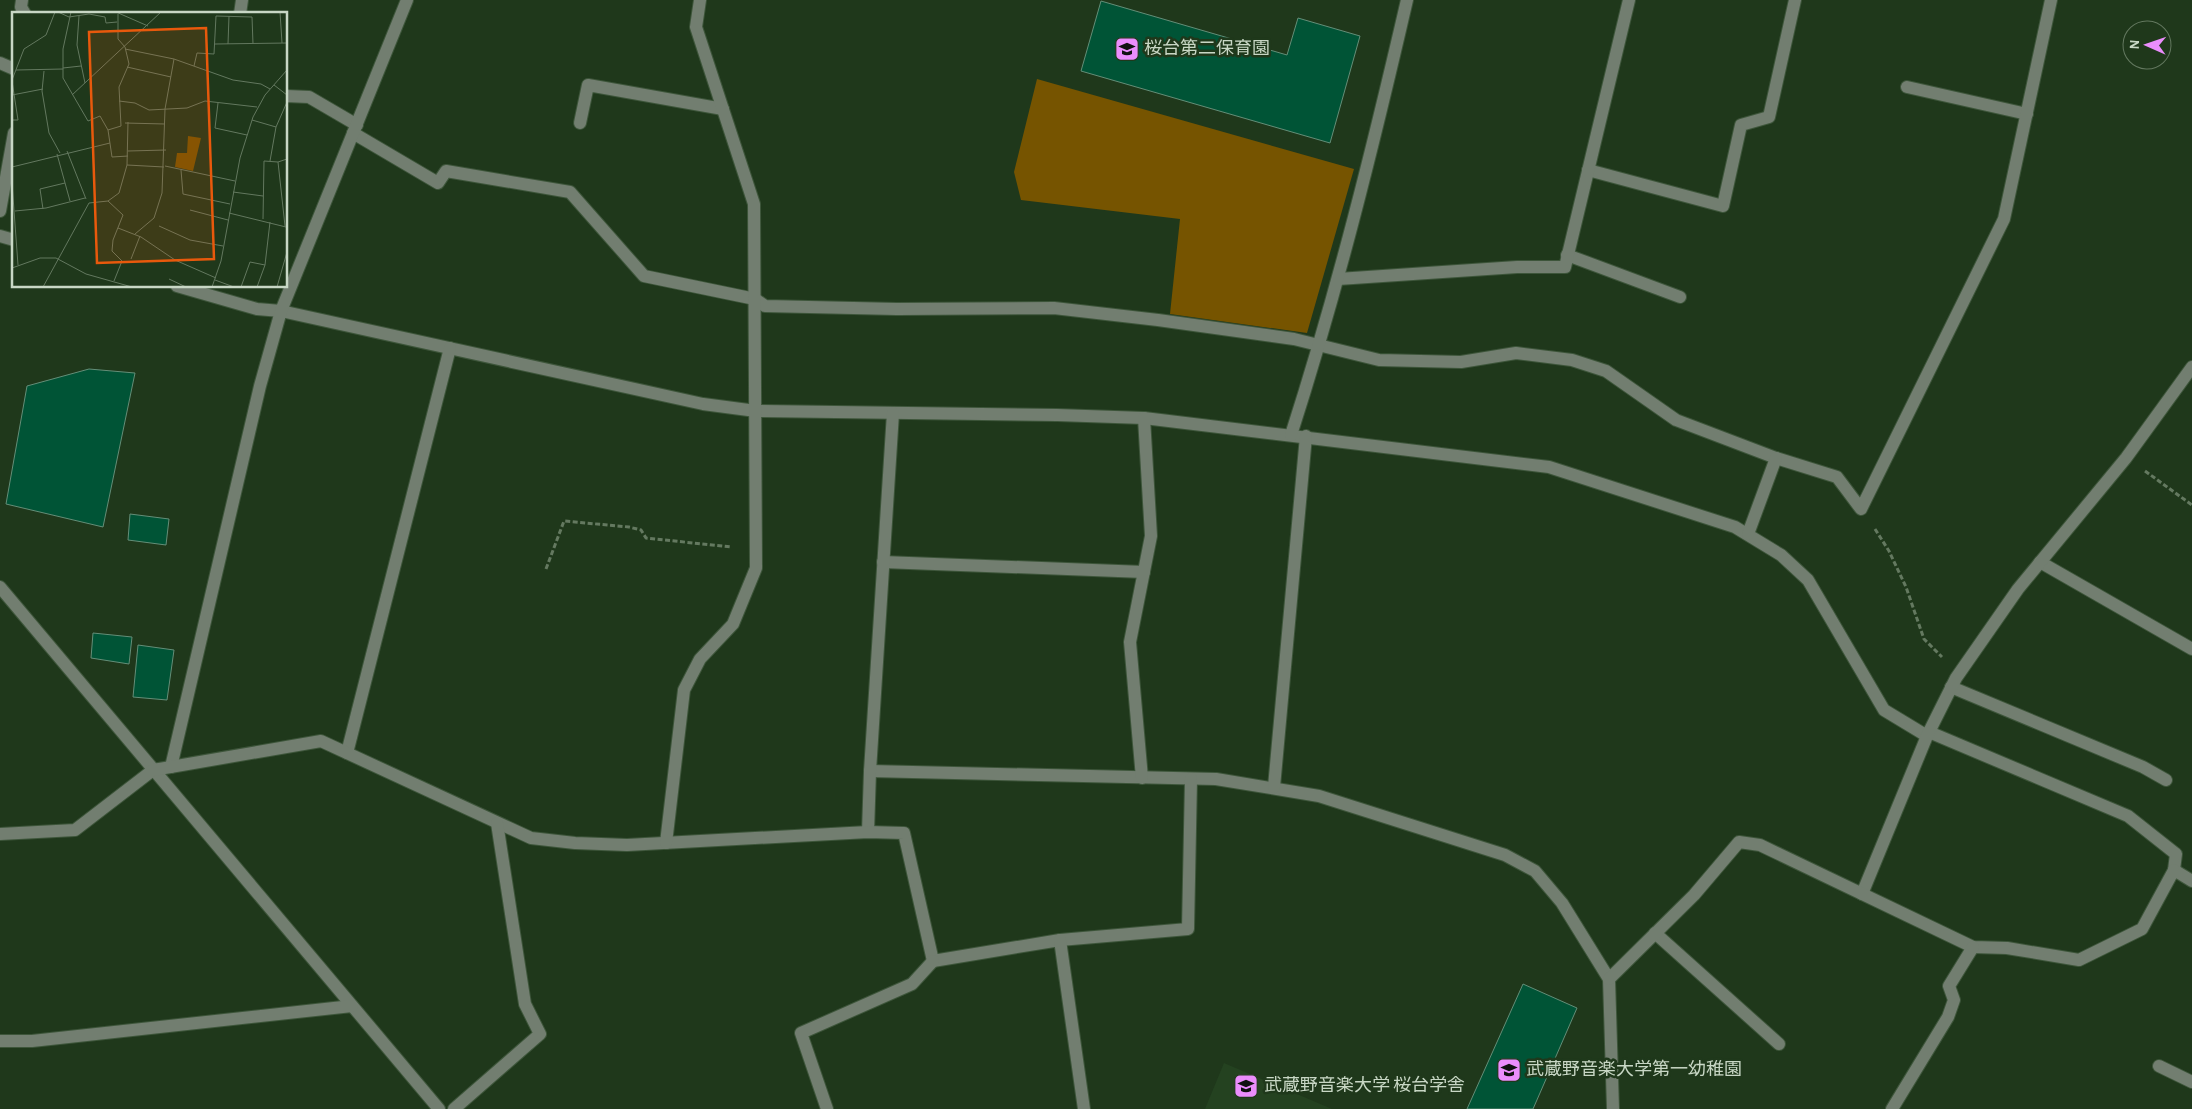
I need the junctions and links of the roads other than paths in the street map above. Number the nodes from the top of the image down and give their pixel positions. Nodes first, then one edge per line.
1 (407, 0) edge
2 (700, 0) edge
3 (1407, 0) edge
4 (1629, 0) edge
5 (1795, 0) edge
6 (2051, 0) edge
7 (0, 64) edge
8 (12, 68) edge
9 (1907, 88) dead end
10 (288, 96) edge
11 (723, 109) junction
12 (2027, 114) junction
13 (580, 123) dead end
14 (355, 129) junction
15 (12, 144) edge
16 (1588, 170) junction
17 (0, 211) edge
18 (1568, 255) junction
19 (1338, 279) junction
20 (184, 288) edge
21 (1680, 297) dead end
22 (755, 299) junction
23 (281, 310) junction
24 (1319, 347) junction
25 (450, 348) junction
26 (2192, 367) edge
27 (756, 411) junction
28 (893, 413) junction
29 (1144, 418) junction
30 (1291, 435) junction
31 (1306, 436) junction
32 (1776, 458) junction
33 (1748, 534) junction
34 (884, 562) junction
35 (2040, 562) junction
36 (1144, 572) junction
37 (0, 587) edge
38 (2192, 649) edge
39 (1951, 687) junction
40 (1928, 734) junction
41 (347, 753) junction
42 (171, 767) junction
43 (153, 770) junction
44 (870, 771) junction
45 (1142, 778) junction
46 (1191, 779) junction
47 (2166, 780) dead end
48 (1274, 787) junction
49 (497, 823) junction
50 (868, 832) junction
51 (0, 834) edge
52 (666, 843) junction
53 (2174, 870) junction
54 (2192, 881) edge
55 (1862, 894) junction
56 (1655, 933) junction
57 (1060, 940) junction
58 (1973, 947) junction
59 (933, 961) junction
60 (1609, 979) junction
61 (352, 1006) junction
62 (0, 1041) edge
63 (1779, 1044) dead end
64 (2159, 1066) dead end
65 (2192, 1082) edge
66 (439, 1109) edge
67 (454, 1109) edge
68 (827, 1109) edge
69 (1084, 1109) edge
70 (1613, 1109) edge
71 (1892, 1109) edge

1 - 14 street
2 - 11 street
3 - 19 street
4 - 16 street
5 - 16 street
6 - 12 street
7 - 8 street
9 - 12 street
10 - 14 street
11 - 13 street
11 - 22 street
12 - 32 street
14 - 22 street
14 - 23 street
15 - 17 street
16 - 18 street
18 - 19 street
18 - 21 street
19 - 24 street
20 - 23 street
22 - 24 street
22 - 27 street
23 - 25 street
23 - 42 street
24 - 30 street
24 - 32 street
25 - 27 street
25 - 41 street
26 - 35 street
27 - 28 street
27 - 52 street
28 - 29 street
28 - 34 street
29 - 30 street
29 - 36 street
30 - 31 street
31 - 33 street
31 - 48 street
32 - 33 street
33 - 40 street
34 - 36 street
34 - 44 street
35 - 38 street
35 - 39 street
36 - 45 street
37 - 43 street
39 - 40 street
39 - 47 street
40 - 53 street
40 - 55 street
41 - 42 street
41 - 49 street
42 - 43 street
43 - 51 street
43 - 61 street
44 - 45 street
44 - 50 street
45 - 46 street
46 - 48 street
46 - 57 street
48 - 60 street
49 - 52 street
49 - 67 street
50 - 52 street
50 - 59 street
53 - 54 street
53 - 58 street
55 - 56 street
55 - 58 street
56 - 60 street
56 - 63 street
57 - 59 street
57 - 69 street
58 - 71 street
59 - 68 street
60 - 70 street
61 - 62 street
61 - 66 street
64 - 65 street

